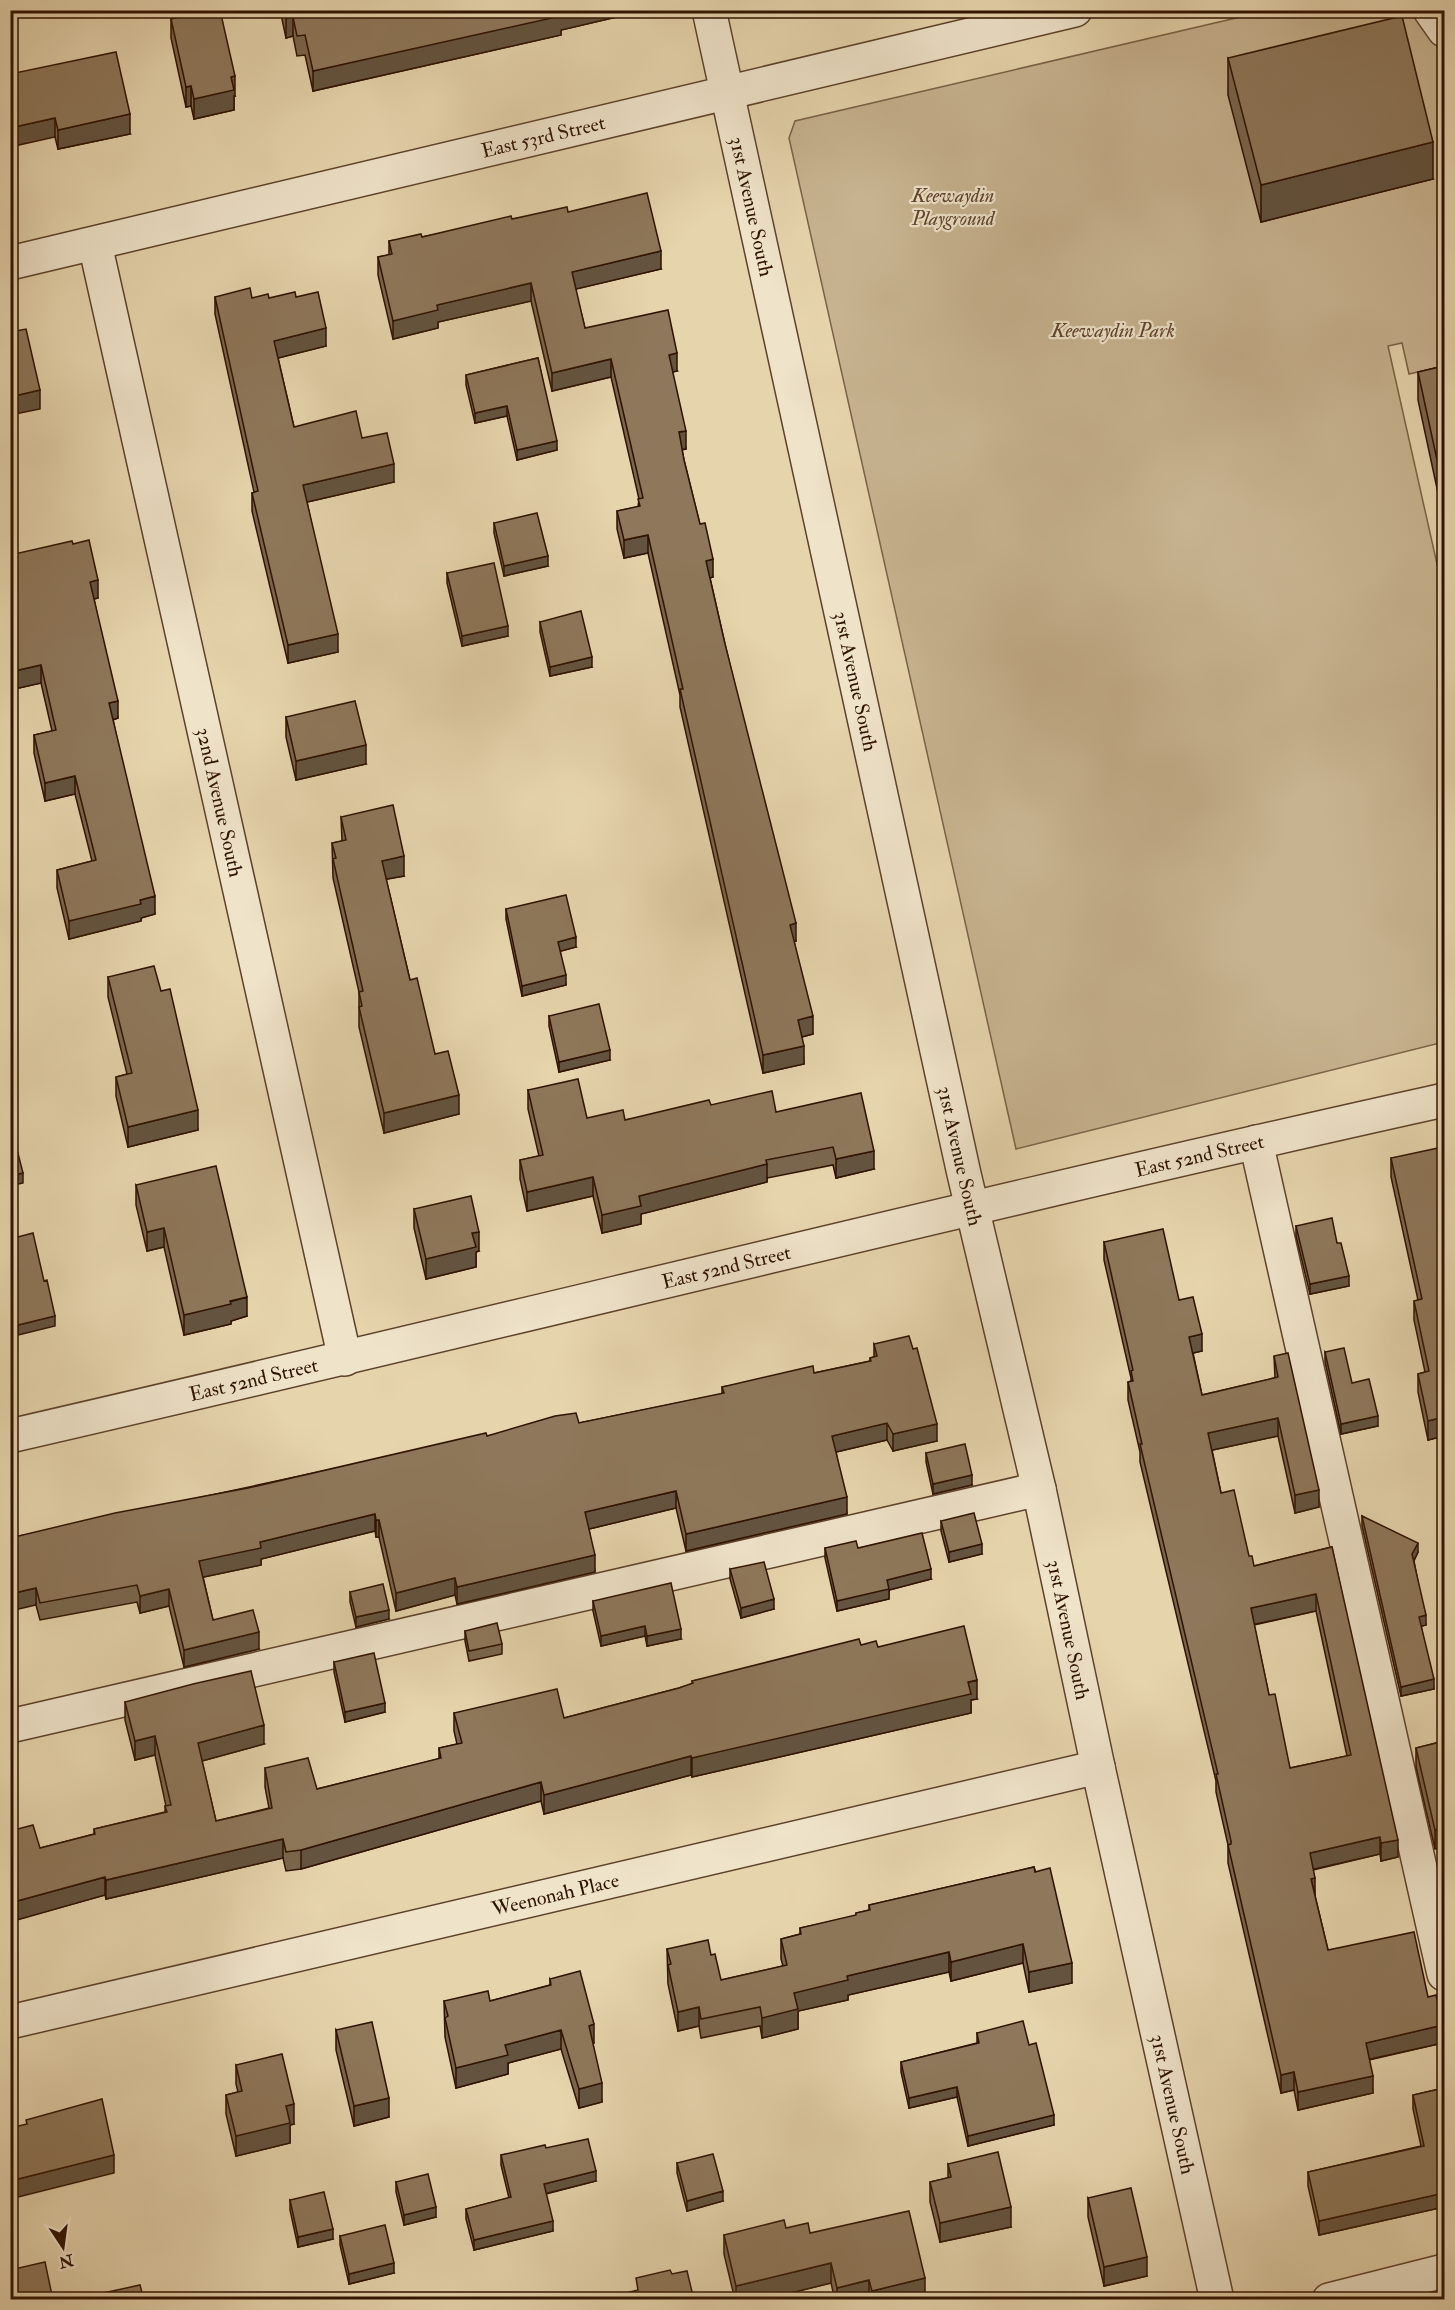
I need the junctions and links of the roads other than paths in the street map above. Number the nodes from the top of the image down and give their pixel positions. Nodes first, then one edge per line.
1 (709, 10) edge
2 (1075, 10) edge
3 (1430, 10) edge
4 (1012, 18) edge
5 (1444, 30) edge
6 (727, 92) junction
7 (95, 244) junction
8 (10, 263) edge
9 (1444, 1100) edge
10 (1256, 1142) junction
11 (972, 1209) junction
12 (345, 1359) junction
13 (10, 1436) edge
14 (1039, 1489) junction
15 (10, 1726) edge
16 (1098, 1767) junction
17 (1444, 1974) edge
18 (10, 2022) edge
19 (1444, 2271) edge
20 (1217, 2300) edge
21 (1329, 2300) edge

1 - 6 street, 31st Avenue South
2 - 4 street, East 53rd Street
3 - 5 street
4 - 6 street, East 53rd Street
6 - 7 street, East 53rd Street
6 - 11 street, 31st Avenue South
7 - 8 street, East 53rd Street
7 - 12 street, 32nd Avenue South
9 - 10 street, East 52nd Street
10 - 11 street, East 52nd Street
10 - 17 street
11 - 12 street, East 52nd Street
11 - 14 street, 31st Avenue South
12 - 13 street, East 52nd Street
14 - 15 street
14 - 16 street, 31st Avenue South
16 - 18 street, Weenonah Place
16 - 20 street, 31st Avenue South
19 - 21 street

